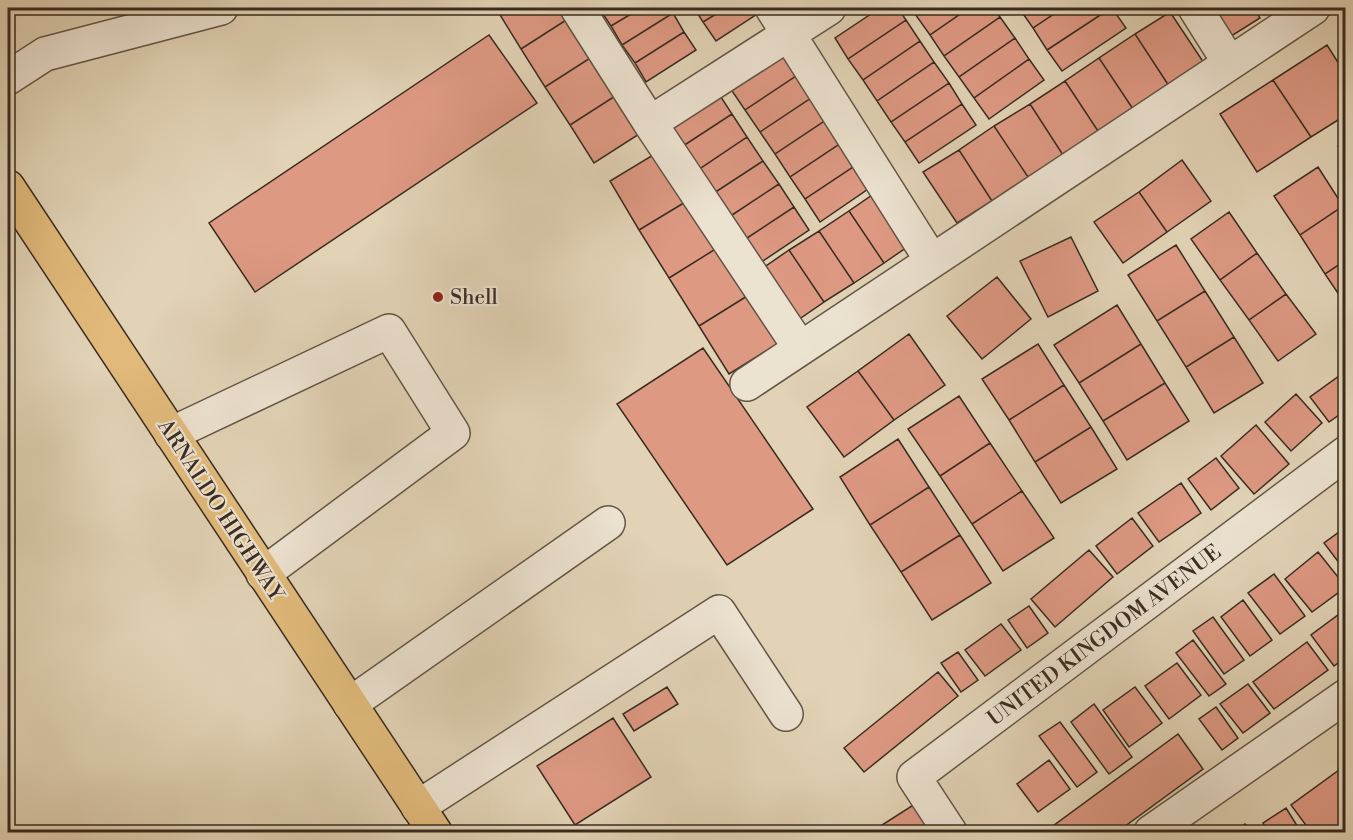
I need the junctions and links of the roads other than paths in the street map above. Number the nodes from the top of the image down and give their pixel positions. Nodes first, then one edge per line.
1 (221, 8) edge
2 (577, 8) edge
3 (828, 8) edge
4 (1195, 8) edge
5 (1312, 8) edge
6 (781, 20) edge
7 (1229, 62) junction
8 (8, 78) edge
9 (650, 123) junction
10 (8, 187) edge
11 (932, 261) junction
12 (800, 348) junction
13 (747, 384) dead end
14 (171, 434) junction
15 (1346, 453) edge
16 (608, 523) dead end
17 (263, 574) junction
18 (1346, 696) edge
19 (350, 704) junction
20 (786, 714) dead end
21 (426, 820) edge
22 (950, 832) edge
23 (1151, 832) edge

1 - 8 street
2 - 9 street
3 - 6 street
4 - 7 street
5 - 7 street
6 - 9 street
6 - 11 street
7 - 11 street
9 - 12 street
10 - 14 main road, ARNALDO HIGHWAY
11 - 12 street
12 - 13 street
14 - 17 main road, ARNALDO HIGHWAY
14 - 17 street
15 - 22 street, UNITED KINGDOM AVENUE
16 - 19 street
17 - 19 main road, ARNALDO HIGHWAY
18 - 23 street
19 - 21 main road, ARNALDO HIGHWAY
20 - 21 street

